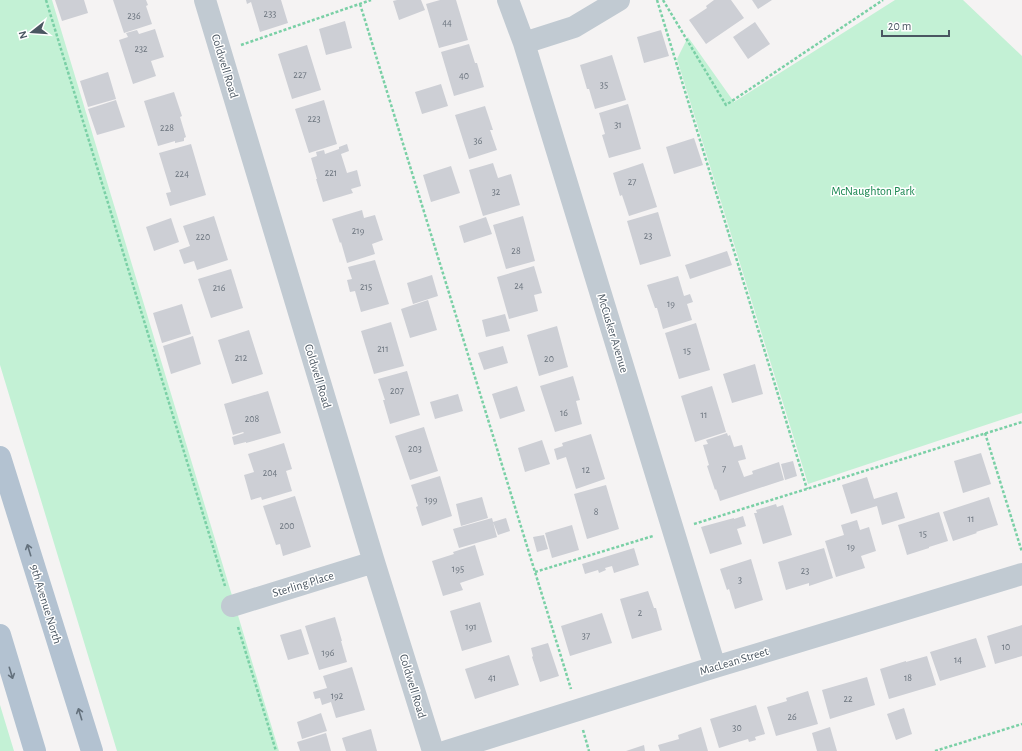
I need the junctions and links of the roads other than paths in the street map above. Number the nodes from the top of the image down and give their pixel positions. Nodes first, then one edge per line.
1 (205, 0) edge
2 (508, 0) edge
3 (619, 0) edge
4 (524, 43) junction
5 (0, 457) edge
6 (374, 562) junction
7 (1022, 574) edge
8 (232, 606) road end
9 (0, 635) edge
10 (715, 667) junction
11 (35, 751) edge
12 (92, 751) edge
13 (433, 751) edge
14 (447, 751) edge

1 - 6 street, Coldwell Road
2 - 4 street, McCusker Avenue
3 - 4 street
4 - 10 street, McCusker Avenue
12 -> 5 main road, 9th Avenue North
6 - 8 street, Sterling Place
6 - 13 street, Coldwell Road
7 - 10 street, MacLean Street
9 -> 11 main road
10 - 14 street, MacLean Street

